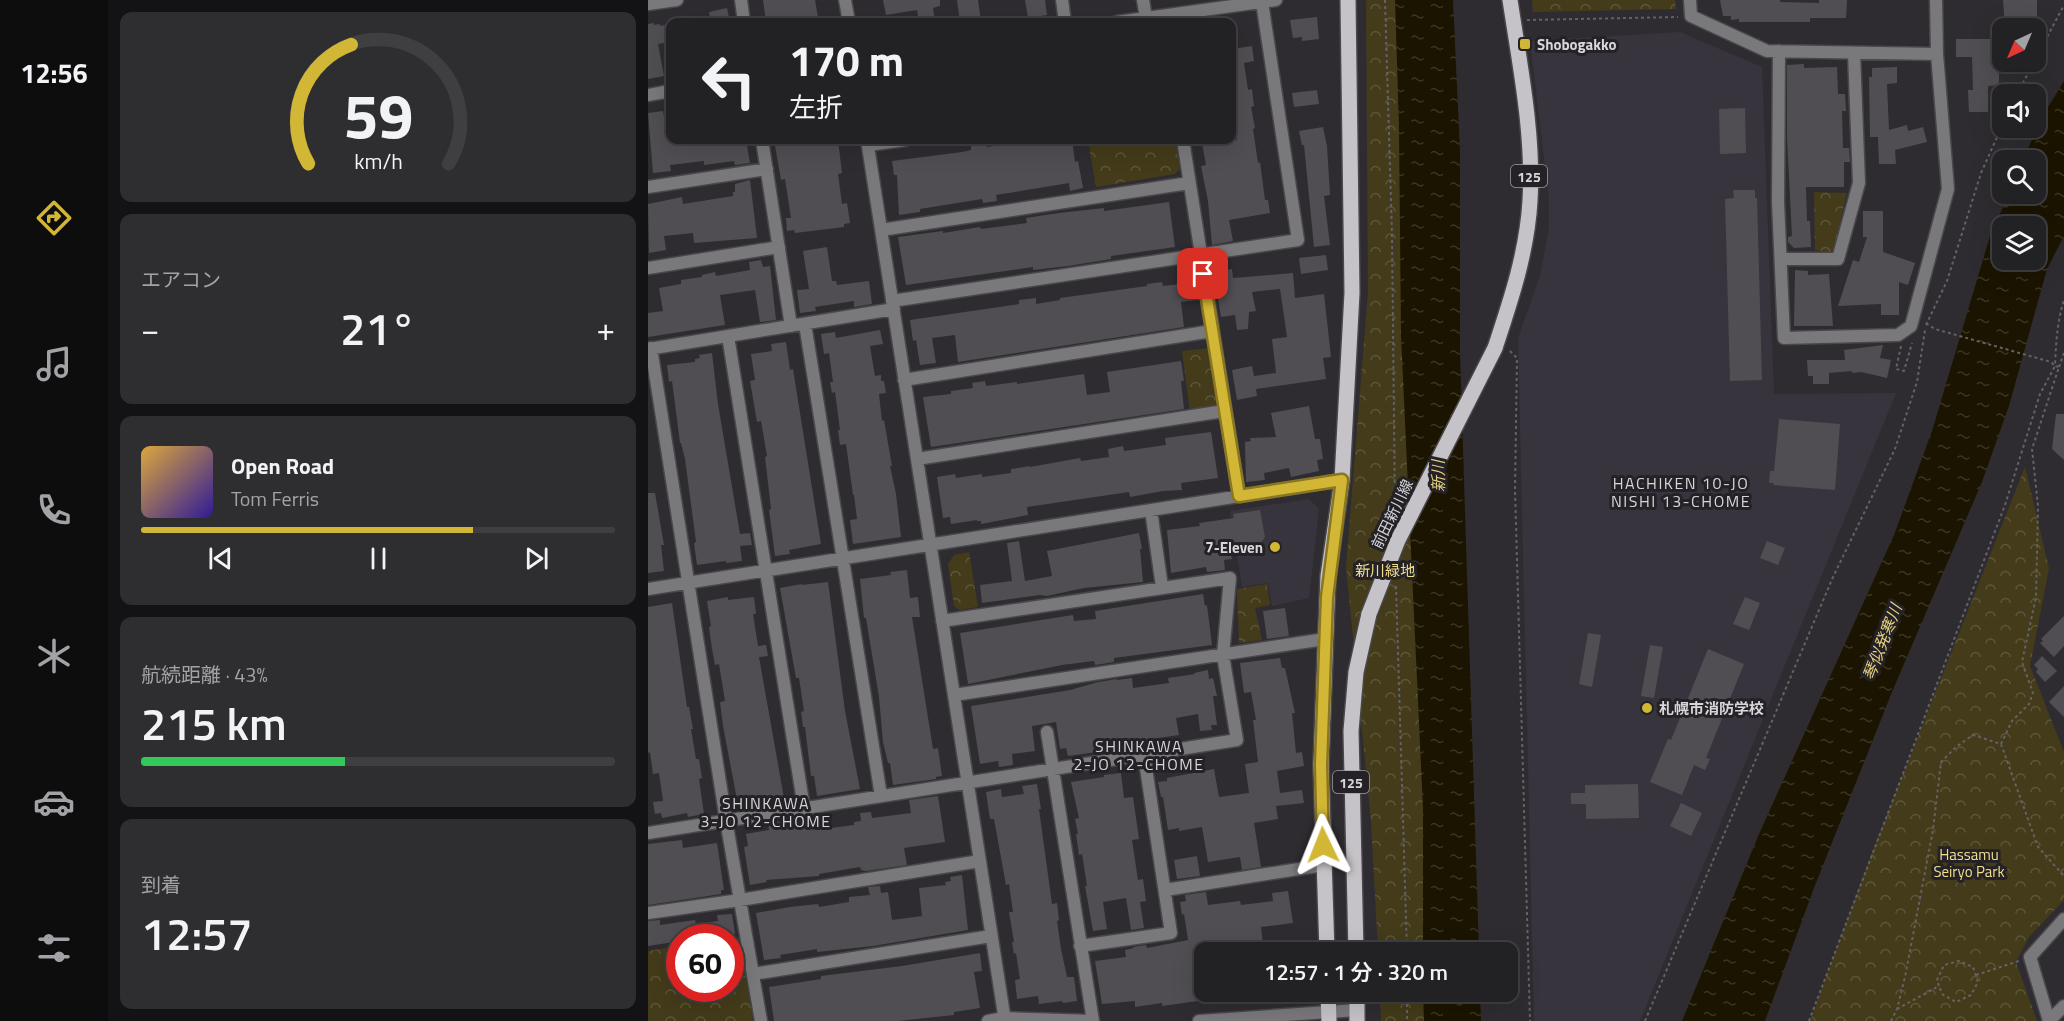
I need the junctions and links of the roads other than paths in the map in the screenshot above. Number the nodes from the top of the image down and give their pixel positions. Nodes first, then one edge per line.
1 (677, 0) edge
2 (741, 0) edge
3 (846, 0) edge
4 (1062, 0) edge
5 (1143, 0) edge
6 (1276, 0) edge
7 (1348, 0) edge
8 (1510, 0) edge
9 (1690, 0) edge
10 (1936, 0) edge
11 (1262, 2) junction
12 (648, 4) edge
13 (743, 18) edge
14 (848, 18) edge
15 (1064, 18) edge
16 (1146, 18) edge
17 (1171, 18) edge
18 (1779, 51) junction
19 (1854, 53) junction
20 (1937, 54) junction
21 (666, 93) edge
22 (648, 95) edge
23 (763, 144) edge
24 (868, 144) edge
25 (1184, 144) edge
26 (767, 169) junction
27 (1190, 183) junction
28 (648, 187) edge
29 (881, 230) junction
30 (779, 247) junction
31 (1200, 255) junction
32 (1780, 259) junction
33 (648, 268) edge
34 (893, 305) junction
35 (805, 324) junction
36 (791, 326) junction
37 (1212, 331) junction
38 (728, 336) junction
39 (649, 348) edge
40 (904, 380) junction
41 (1224, 411) junction
42 (917, 459) junction
43 (1342, 480) junction
44 (1239, 496) junction
45 (1151, 510) junction
46 (930, 545) junction
47 (843, 559) junction
48 (766, 571) junction
49 (689, 583) junction
50 (1162, 587) junction
51 (648, 589) edge
52 (942, 621) junction
53 (1325, 639) junction
54 (1223, 655) junction
55 (954, 695) junction
56 (1047, 732) dead end
57 (1144, 755) junction
58 (1053, 770) junction
59 (967, 782) junction
60 (881, 796) junction
61 (804, 808) junction
62 (726, 820) junction
63 (648, 833) edge
64 (980, 861) junction
65 (1324, 865) junction
66 (1164, 890) junction
67 (740, 900) junction
68 (648, 913) edge
69 (2064, 919) edge
70 (992, 936) junction
71 (1327, 942) edge
72 (1356, 942) edge
73 (1080, 946) junction
74 (753, 974) junction
75 (1328, 1002) edge
76 (2064, 1006) edge
77 (1357, 1016) edge
78 (1329, 1017) edge
79 (1250, 1019) edge
80 (1004, 1020) edge
81 (761, 1021) edge
82 (988, 1021) edge
83 (1093, 1021) edge
84 (1199, 1021) edge
85 (2049, 1021) edge

1 - 12 street
2 - 13 street
3 - 14 street
4 - 15 street
5 - 16 street
6 - 11 street
7 - 43 main road, 125
8 - 72 main road, 前田新川線 / 125, bridge
9 - 18 street
10 - 20 street
11 - 17 street
11 - 31 street
18 - 19 street
18 - 32 street
19 - 20 street
19 - 32 street
20 - 32 street
21 - 22 street
23 - 26 street
24 - 29 street
25 - 27 street
26 - 28 street
26 - 30 street
27 - 29 street
27 - 31 street
29 - 34 street
30 - 33 street
30 - 36 street
31 - 34 street
31 - 37 street
34 - 35 street
34 - 40 street
35 - 36 street
35 - 47 street
36 - 38 street
37 - 40 street
37 - 41 street
38 - 39 street
38 - 48 street
39 - 49 street
40 - 42 street
41 - 42 street
41 - 44 street
42 - 46 street
43 - 44 street
43 - 53 main road, 125
44 - 45 street
45 - 46 street
45 - 50 street
46 - 47 street
46 - 52 street
47 - 48 street
47 - 60 street
48 - 49 street
48 - 61 street
49 - 51 street
49 - 62 street
50 - 52 street
50 - 54 street
52 - 55 street
53 - 54 street
53 - 65 main road, 125
54 - 55 street
54 - 57 street
55 - 59 street
56 - 58 street
57 - 58 street
57 - 66 street
58 - 59 street
58 - 73 street
59 - 60 street
59 - 64 street
60 - 61 street
61 - 62 street
62 - 63 street
62 - 67 street
64 - 67 street
64 - 70 street
65 - 66 street
65 - 71 main road, 125
66 - 73 street
67 - 68 street
67 - 74 street
69 - 85 street
70 - 74 street
70 - 80 street
73 - 83 street
74 - 81 street
75 - 78 main road
76 - 85 street
77 - 78 street
78 - 79 street
79 - 84 street
80 - 82 street
80 - 83 street

